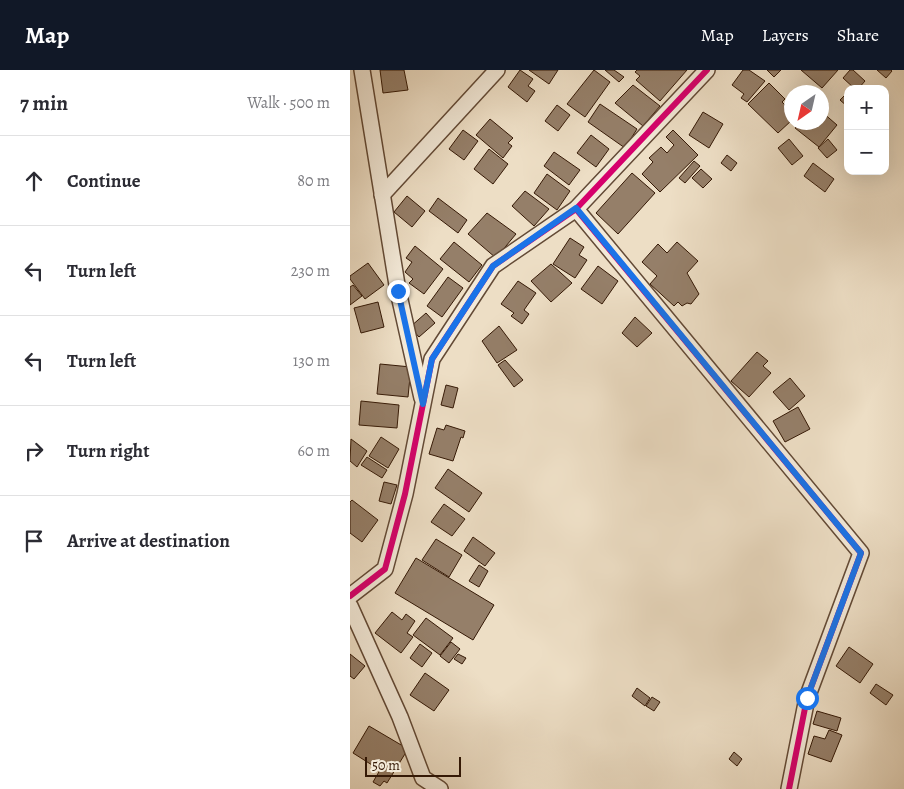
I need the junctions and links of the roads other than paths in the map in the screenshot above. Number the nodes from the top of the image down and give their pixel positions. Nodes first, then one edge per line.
1 (362, 70) edge
2 (497, 70) edge
3 (707, 70) edge
4 (382, 194) junction
5 (576, 208) junction
6 (423, 404) junction
7 (350, 596) edge
8 (350, 606) edge
9 (440, 789) edge
10 (789, 789) edge

1 - 4 street
2 - 4 street
3 - 5 street
4 - 6 street
5 - 6 street
5 - 10 street
6 - 7 street
8 - 9 street

